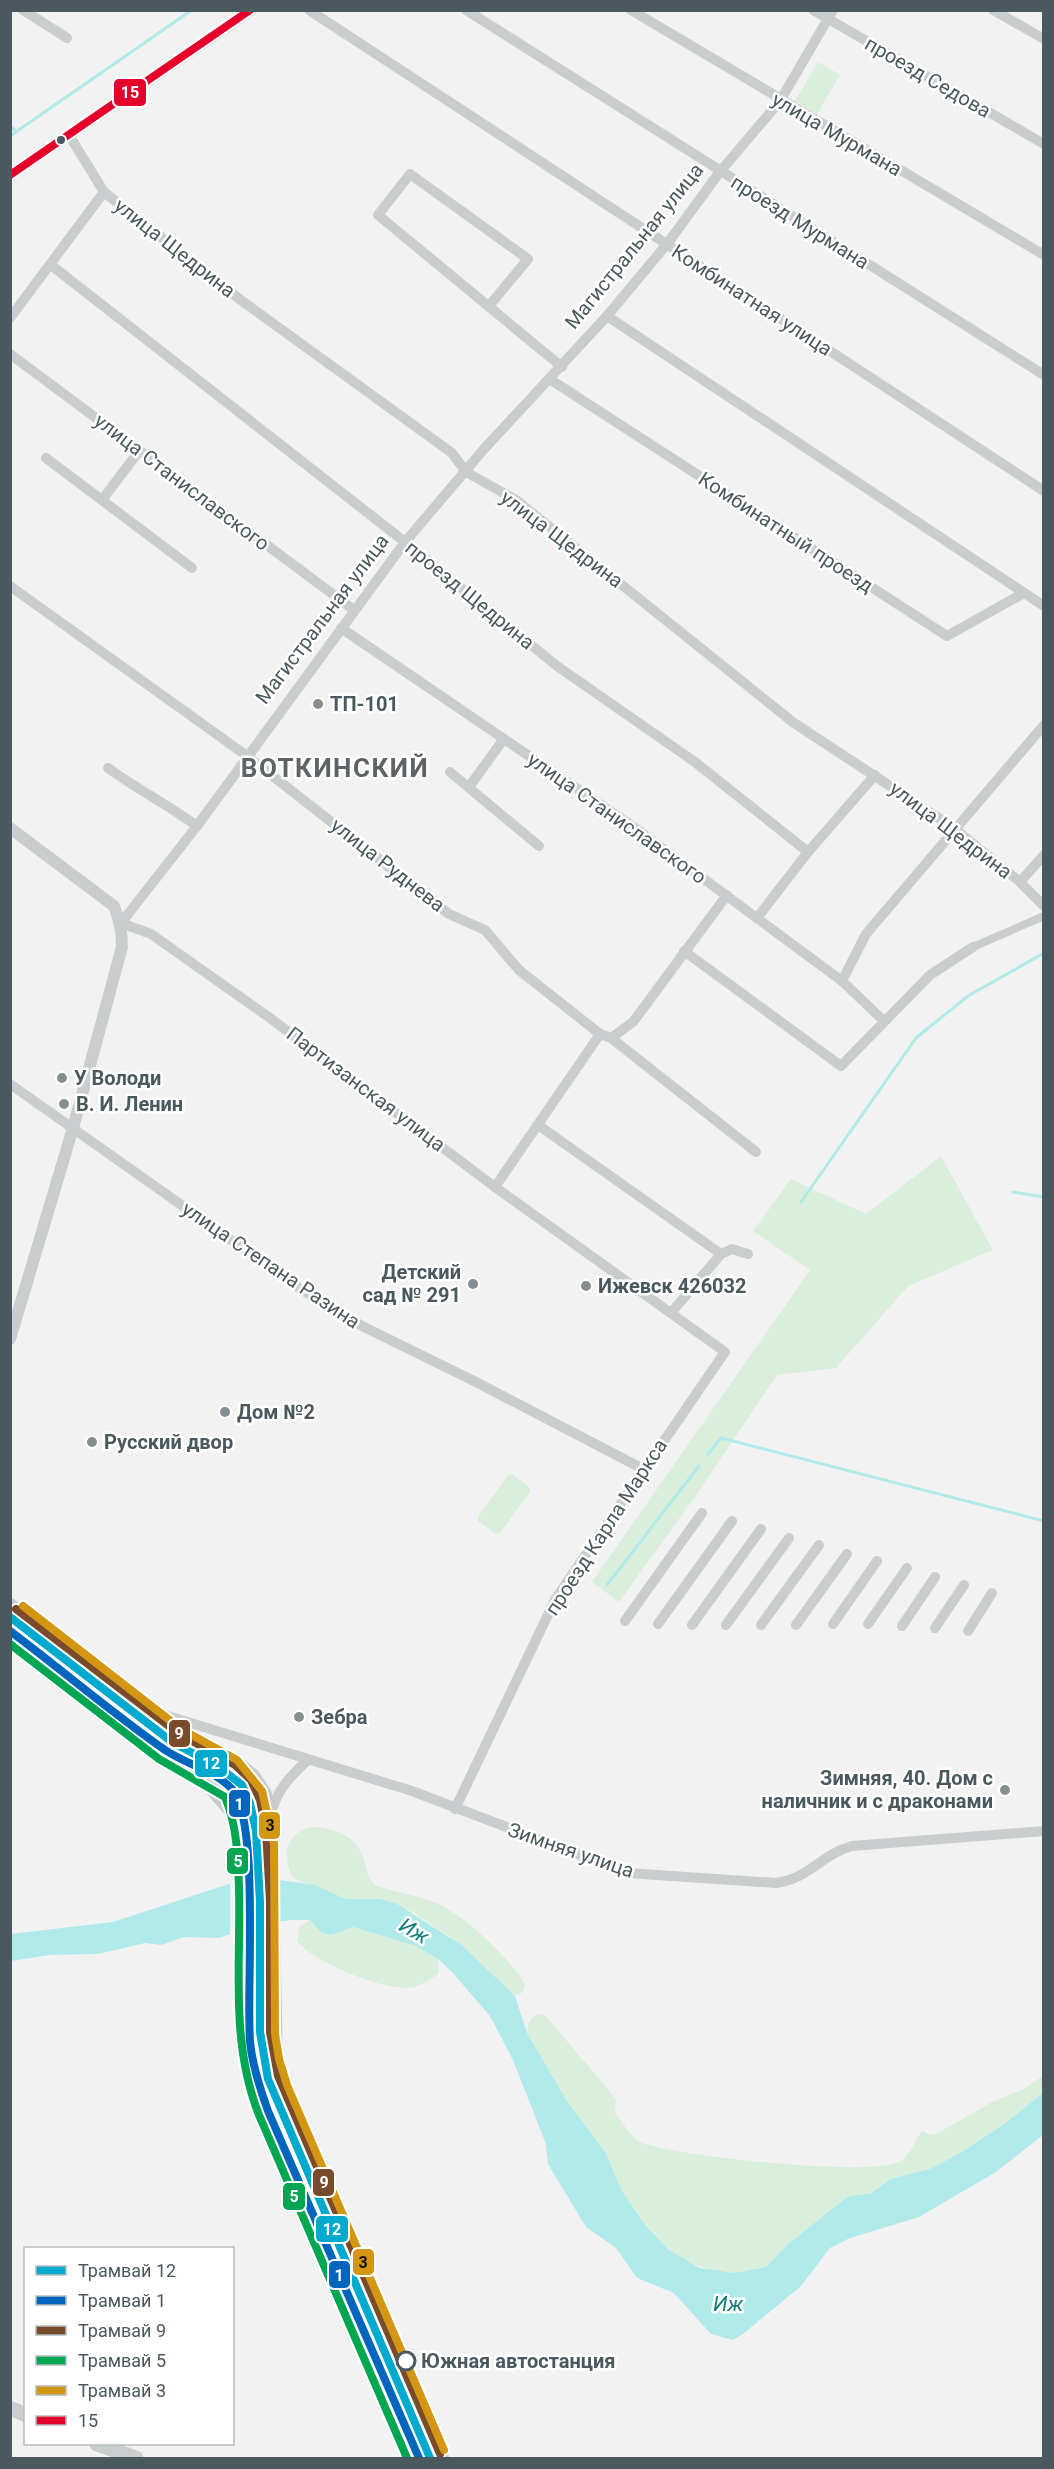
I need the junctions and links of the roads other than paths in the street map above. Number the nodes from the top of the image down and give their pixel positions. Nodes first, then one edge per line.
1 (23, 10) edge
2 (251, 10) edge
3 (309, 10) edge
4 (466, 10) edge
5 (631, 10) edge
6 (813, 10) edge
7 (993, 10) edge
8 (830, 15) edge
9 (67, 38) dead end
10 (1044, 39) edge
11 (780, 101) junction
12 (69, 135) junction
13 (1044, 144) edge
14 (719, 173) junction
15 (10, 176) edge
16 (104, 192) junction
17 (667, 244) junction
18 (1044, 255) edge
19 (51, 265) junction
20 (489, 306) junction
21 (607, 316) junction
22 (10, 318) edge
23 (10, 354) edge
24 (562, 367) junction
25 (1044, 375) edge
26 (551, 380) junction
27 (139, 451) junction
28 (46, 458) dead end
29 (466, 472) junction
30 (1044, 491) edge
31 (102, 500) junction
32 (405, 543) junction
33 (192, 568) dead end
34 (10, 585) edge
35 (1024, 593) junction
36 (1044, 606) edge
37 (354, 610) junction
38 (341, 627) junction
39 (1044, 725) edge
40 (503, 740) junction
41 (247, 756) junction
42 (108, 768) dead end
43 (450, 772) dead end
44 (875, 775) junction
45 (469, 787) junction
46 (197, 826) junction
47 (10, 828) edge
48 (954, 828) junction
49 (539, 846) dead end
50 (808, 852) junction
51 (1044, 855) edge
52 (1020, 882) junction
53 (727, 895) junction
54 (1044, 906) edge
55 (1044, 916) edge
56 (757, 918) junction
57 (121, 923) junction
58 (973, 947) joint
59 (684, 951) junction
60 (842, 981) junction
61 (884, 1021) junction
62 (600, 1034) junction
63 (611, 1038) junction
64 (10, 1084) edge
65 (538, 1125) junction
66 (73, 1128) junction
67 (756, 1152) dead end
68 (495, 1187) junction
69 (721, 1254) junction
70 (748, 1254) dead end
71 (671, 1314) junction
72 (13, 1321) edge
73 (10, 1339) edge
74 (725, 1352) joint
75 (643, 1469) junction
76 (702, 1513) dead end
77 (732, 1521) dead end
78 (761, 1529) dead end
79 (789, 1538) dead end
80 (819, 1545) dead end
81 (847, 1554) dead end
82 (876, 1561) dead end
83 (907, 1568) dead end
84 (935, 1577) dead end
85 (964, 1585) dead end
86 (992, 1593) dead end
87 (10, 1606) edge
88 (625, 1621) dead end
89 (658, 1624) dead end
90 (832, 1624) dead end
91 (868, 1624) dead end
92 (692, 1625) dead end
93 (726, 1625) dead end
94 (761, 1625) dead end
95 (796, 1625) dead end
96 (902, 1626) dead end
97 (935, 1628) dead end
98 (968, 1631) dead end
99 (10, 1633) edge
100 (143, 1708) junction
101 (308, 1760) junction
102 (455, 1809) junction
103 (270, 1817) junction
104 (1044, 1831) edge
105 (100, 2445) edge
106 (136, 2458) edge
107 (416, 2458) edge
108 (441, 2458) edge

1 - 9 street
2 - 12 street
3 - 17 street, Комбинатная улица
4 - 14 street, проезд Мурмана
5 - 11 street, улица Мурмана
6 - 8 street, проезд Седова
7 - 10 street
8 - 11 street, Магистральная улица
8 - 13 street, проезд Седова
11 - 14 street, Магистральная улица
11 - 18 street, улица Мурмана
12 - 15 street
12 - 16 street, улица Щедрина
14 - 17 street, Магистральная улица
14 - 25 street, проезд Мурмана
16 - 19 street
16 - 29 street, улица Щедрина
17 - 21 street, Магистральная улица
17 - 30 street, Комбинатная улица
19 - 22 street
19 - 32 street, проезд Щедрина
20 - 20 street
20 - 24 street
21 - 24 street, Магистральная улица
21 - 35 street
23 - 27 street, улица Станиславского
24 - 26 street, Магистральная улица
26 - 29 street, Магистральная улица
26 - 35 street, Комбинатный проезд
27 - 31 street
27 - 37 street, улица Станиславского
28 - 31 street
29 - 32 street, Магистральная улица
29 - 44 street, улица Щедрина
31 - 33 street
32 - 37 street, Магистральная улица
32 - 50 street, проезд Щедрина
34 - 41 street, улица Руднева
35 - 36 street
37 - 38 street, Магистральная улица
38 - 40 street, улица Станиславского
38 - 41 street, Магистральная улица
39 - 48 street
40 - 45 street
40 - 53 street, улица Станиславского
41 - 46 street, Магистральная улица
41 - 62 street, улица Руднева
42 - 46 street
43 - 45 street
44 - 48 street, улица Щедрина
44 - 50 street
45 - 49 street
46 - 57 street, Магистральная улица
47 - 57 street
48 - 52 street, улица Щедрина
48 - 60 street
50 - 56 street
51 - 52 street
52 - 54 street, улица Щедрина
53 - 56 street, улица Станиславского
53 - 59 street
55 - 58 street
56 - 60 street, улица Станиславского
57 - 66 street
57 - 68 street, Партизанская улица
58 - 61 street
59 - 61 street
59 - 63 street
60 - 61 street, улица Станиславского
62 - 63 street, улица Руднева
62 - 65 street
63 - 67 street, улица Руднева
64 - 66 street, улица Степана Разина
65 - 68 street
65 - 69 street
66 - 72 street
66 - 75 street, улица Степана Разина
68 - 71 street, Партизанская улица
69 - 70 street
69 - 71 street
71 - 74 street, Партизанская улица
72 - 73 street
74 - 75 street, проезд Карла Маркса
75 - 102 street, проезд Карла Маркса
76 - 88 street
77 - 89 street
78 - 92 street
79 - 93 street
80 - 94 street
81 - 95 street
82 - 90 street
83 - 91 street
84 - 96 street
85 - 97 street
86 - 98 street
87 - 100 main road
99 - 107 main road
100 - 101 street, Зимняя улица
100 - 103 main road
101 - 102 street, Зимняя улица
101 - 103 street
102 - 104 street, Зимняя улица
103 - 108 main road
105 - 106 main road

